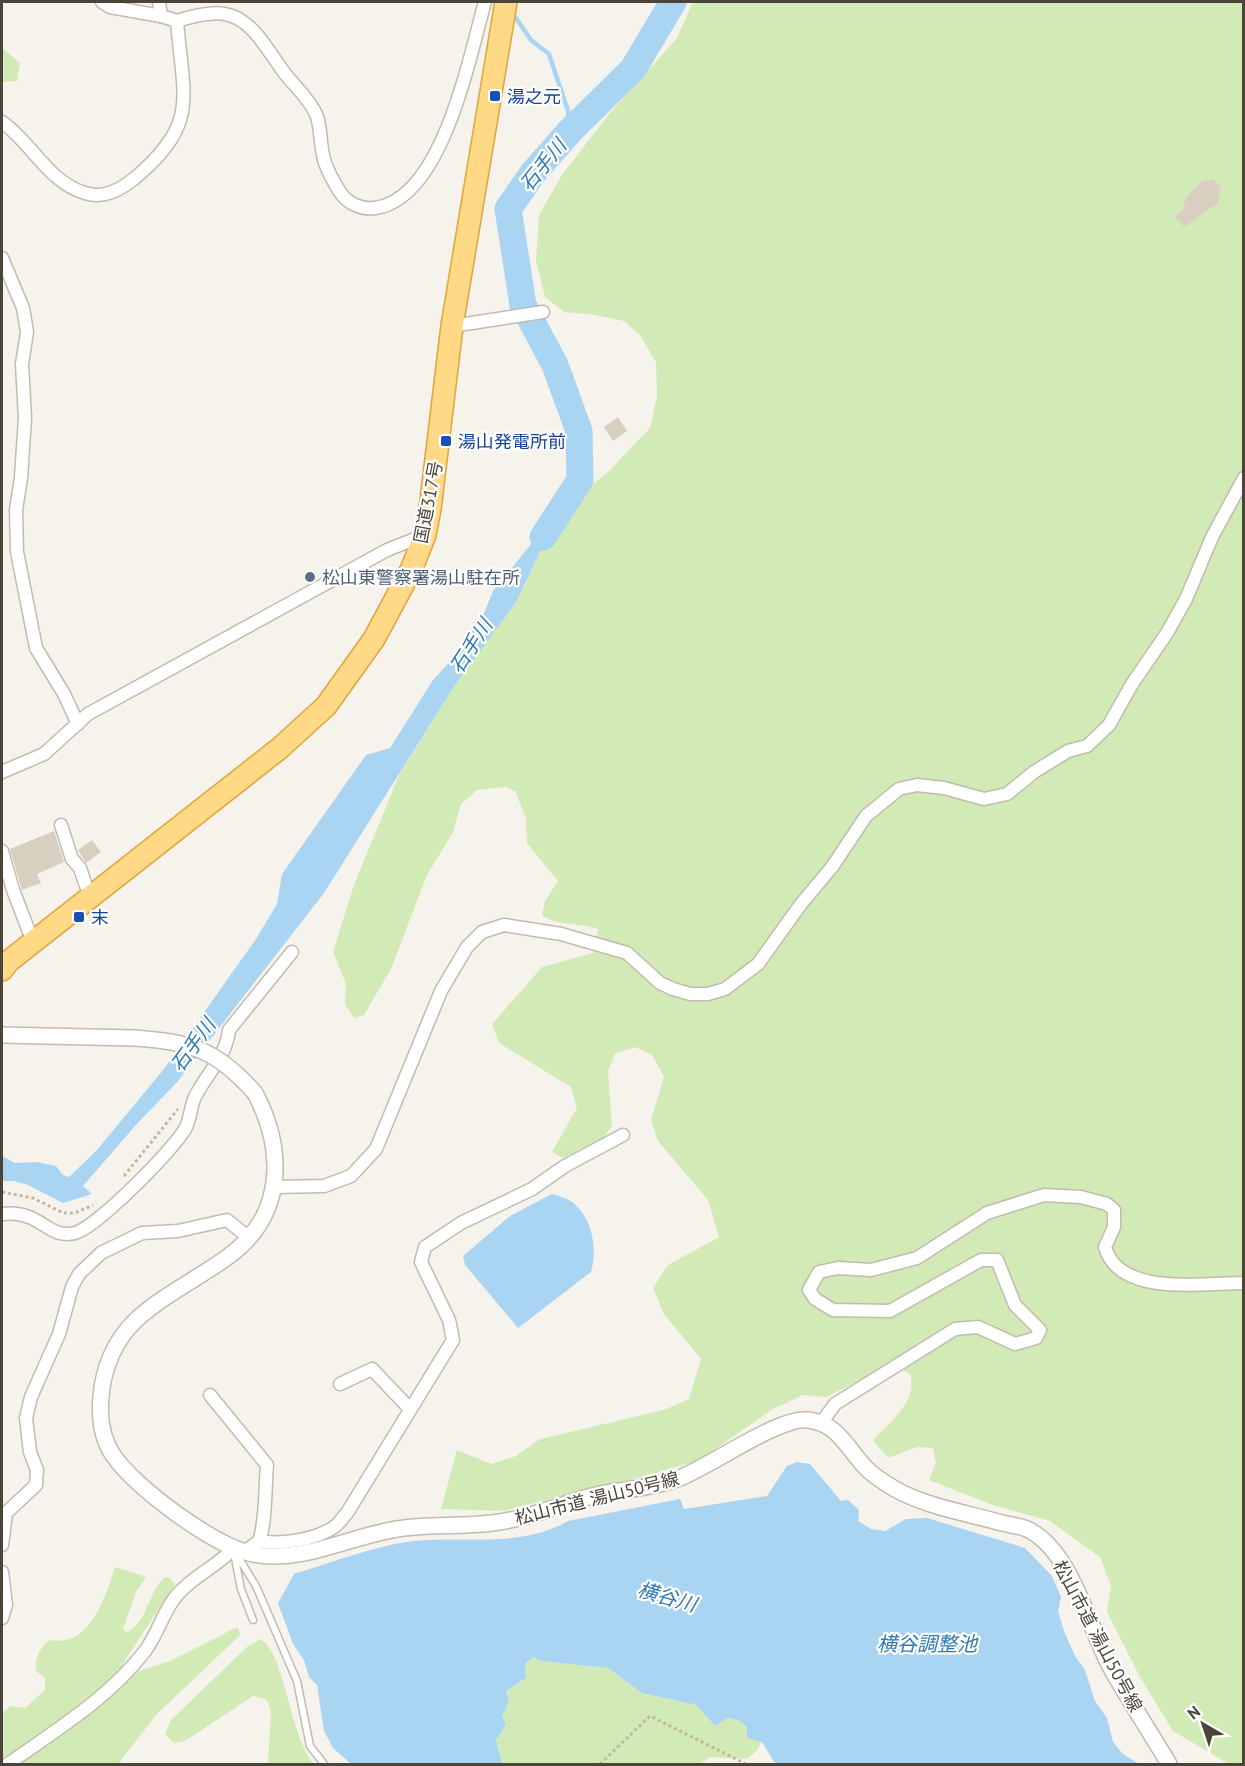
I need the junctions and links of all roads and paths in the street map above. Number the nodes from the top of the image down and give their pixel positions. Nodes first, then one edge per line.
1 (102, 2) edge
2 (159, 2) edge
3 (485, 2) edge
4 (506, 2) edge
5 (161, 16) junction
6 (177, 21) junction
7 (2, 122) edge
8 (2, 258) edge
9 (543, 312) dead end
10 (452, 326) junction
11 (1244, 478) edge
12 (425, 535) junction
13 (78, 724) junction
14 (2, 772) edge
15 (61, 825) dead end
16 (2, 851) edge
17 (93, 895) junction
18 (33, 942) junction
19 (292, 952) dead end
20 (2, 970) edge
21 (2, 1035) edge
22 (195, 1096) junction
23 (623, 1135) dead end
24 (120, 1180) dead end
25 (274, 1187) junction
26 (2, 1192) edge
27 (98, 1202) dead end
28 (2, 1214) edge
29 (249, 1238) junction
30 (1244, 1283) edge
31 (340, 1384) dead end
32 (210, 1395) dead end
33 (410, 1409) junction
34 (822, 1422) junction
35 (4, 1511) edge
36 (258, 1541) junction
37 (2, 1545) edge
38 (238, 1551) junction
39 (2, 1572) edge
40 (2, 1618) edge
41 (253, 1620) dead end
42 (8, 1764) edge
43 (324, 1764) edge
44 (600, 1764) edge
45 (746, 1764) edge
46 (1169, 1764) edge

1 - 5 street
2 - 5 street
3 - 6 street
4 - 10 highway, 国道317号
5 - 6 street
6 - 7 street
8 - 13 street
9 - 10 street
10 - 12 highway, 国道317号
11 - 25 street
12 - 13 street
12 - 17 highway, 国道317号
13 - 14 street
15 - 17 street
16 - 18 street
17 - 18 highway, 国道317号
18 - 20 highway, 国道317号
19 - 22 street
21 - 25 street, bridge
22 - 24 path
22 - 28 street
23 - 33 street
25 - 29 street
26 - 27 path
29 - 35 street
29 - 38 street
30 - 34 street
31 - 33 street
32 - 36 street
33 - 36 street
34 - 38 street, 松山市道 湯山50号線
34 - 46 street, 松山市道 湯山50号線
35 - 37 street
36 - 38 street
38 - 41 lane
38 - 42 street
38 - 43 lane
39 - 40 street
44 - 45 path

